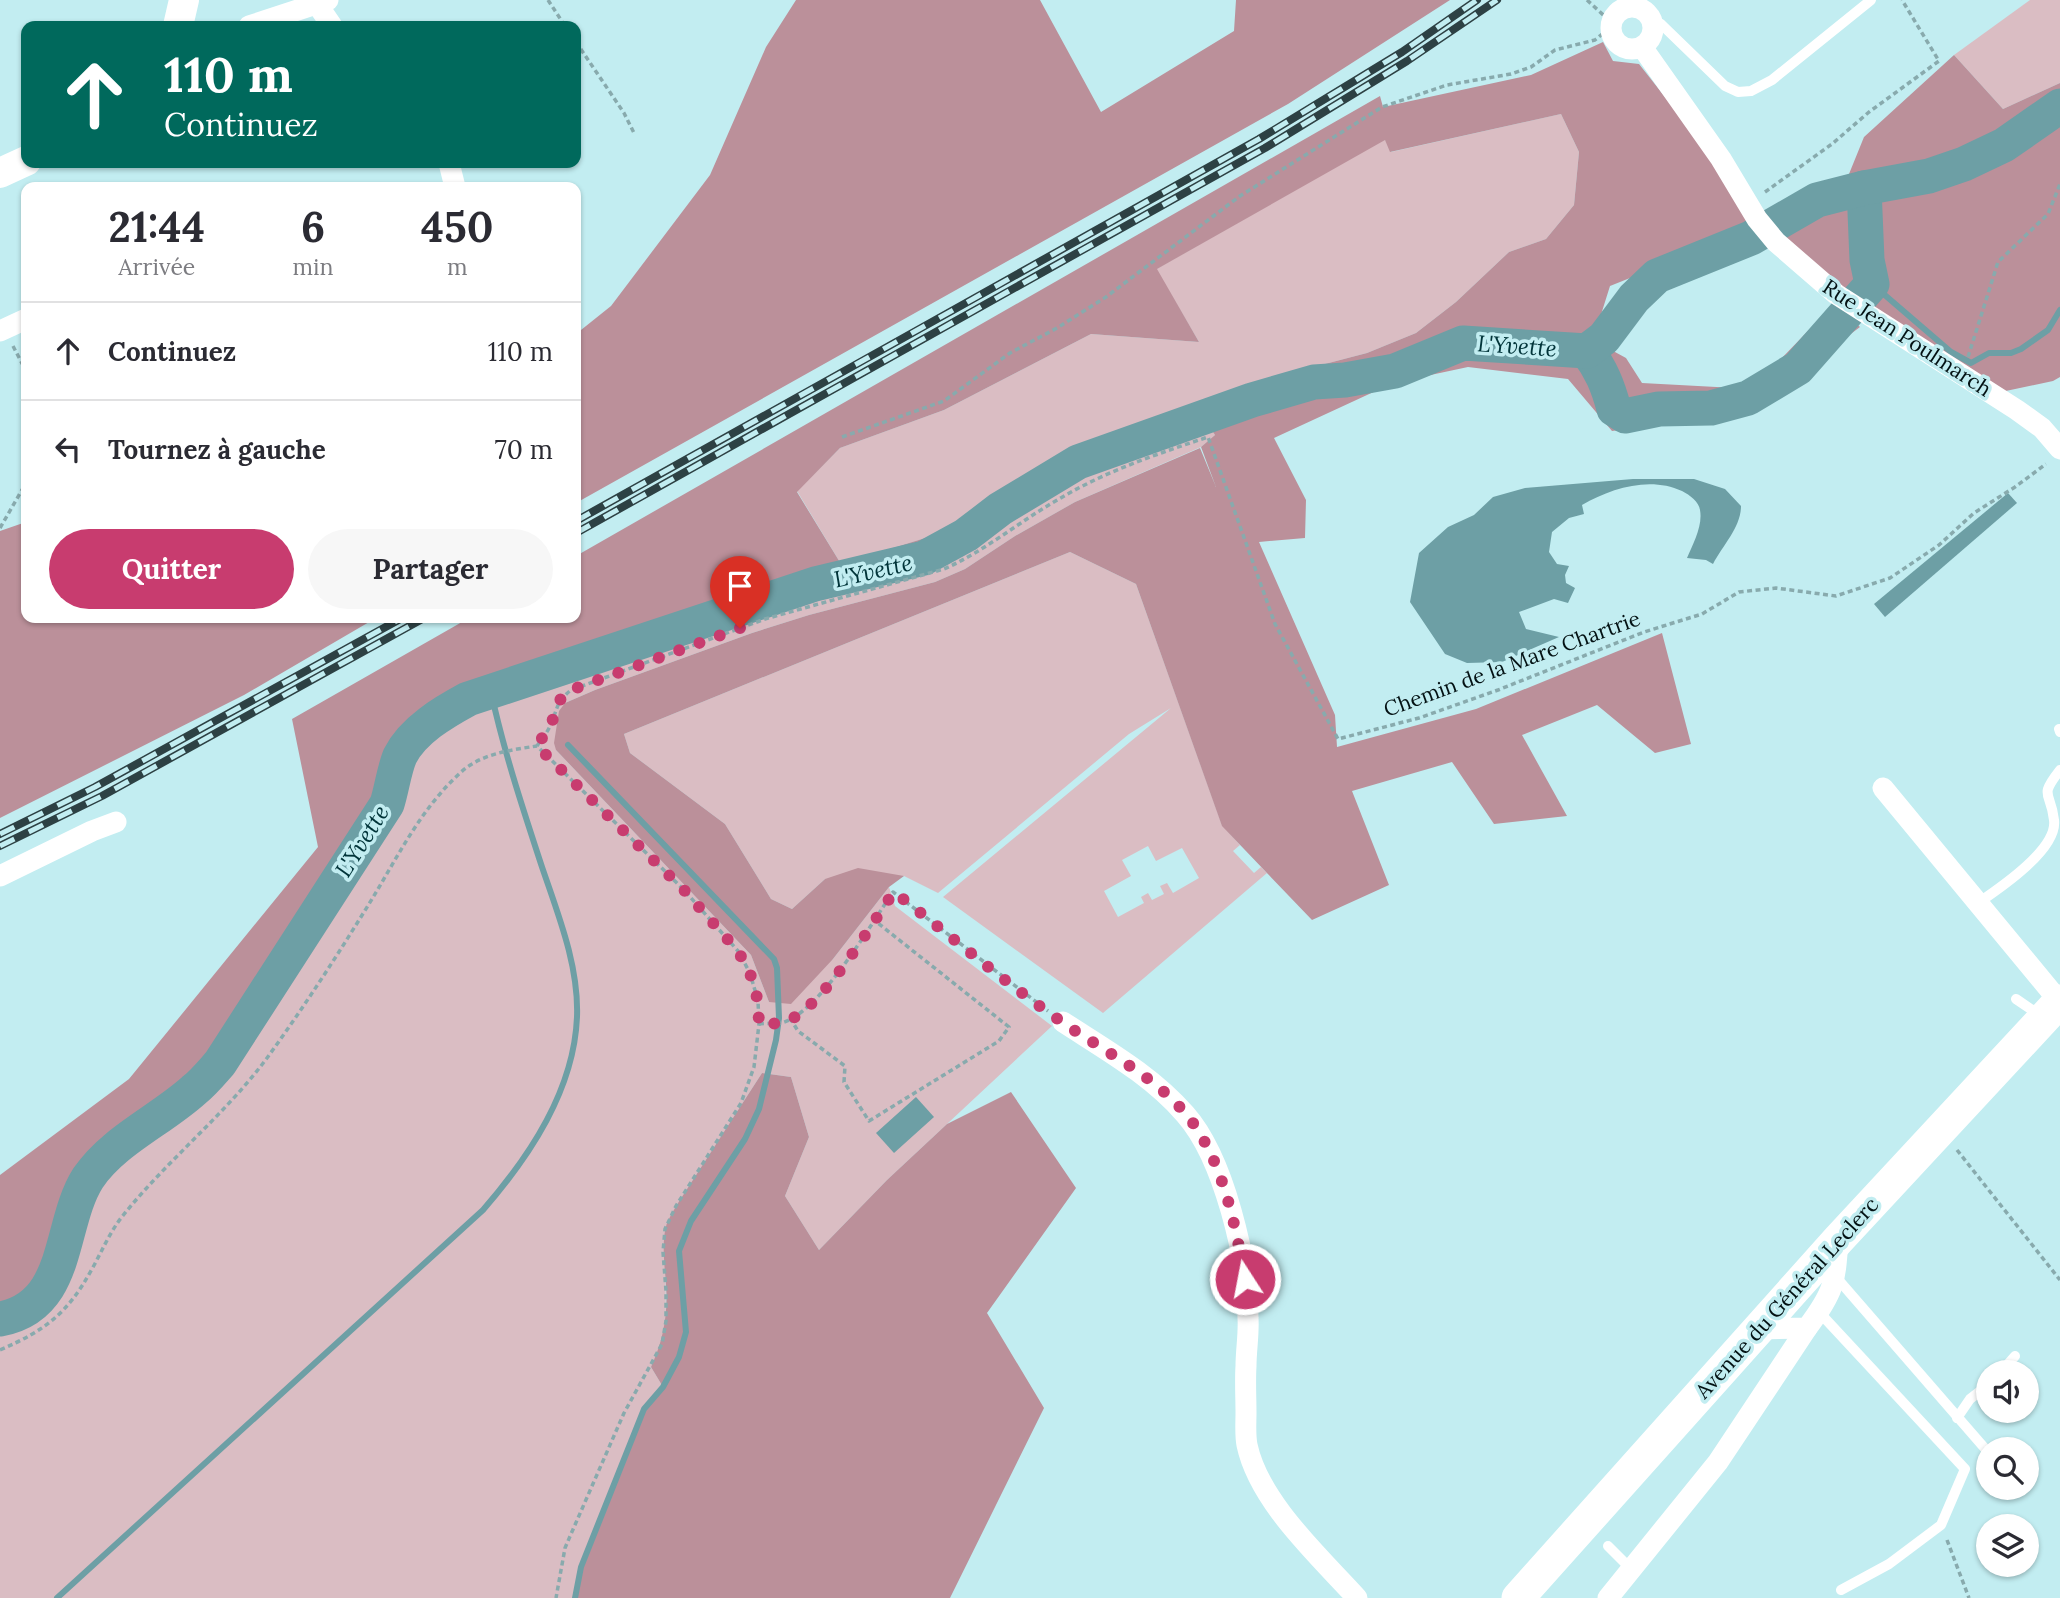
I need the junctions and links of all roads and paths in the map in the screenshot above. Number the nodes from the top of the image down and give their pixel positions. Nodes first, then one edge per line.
1 (184, 0) edge
2 (548, 0) edge
3 (1587, 0) edge
4 (1871, 0) edge
5 (1902, 0) edge
6 (323, 2) edge
7 (1611, 16) edge
8 (1649, 17) junction
9 (179, 21) edge
10 (265, 21) edge
11 (330, 21) edge
12 (562, 21) edge
13 (1643, 47) junction
14 (581, 49) edge
15 (634, 133) dead end
16 (21, 163) edge
17 (0, 173) edge
18 (2060, 184) edge
19 (1753, 212) junction
20 (21, 321) edge
21 (0, 331) edge
22 (1968, 354) dead end
23 (842, 437) dead end
24 (2056, 454) edge
25 (21, 492) edge
26 (0, 528) edge
27 (537, 746) junction
28 (2060, 770) edge
29 (1883, 788) dead end
30 (116, 821) dead end
31 (0, 876) edge
32 (1978, 903) junction
33 (874, 920) junction
34 (2016, 999) dead end
35 (2054, 1007) edge
36 (790, 1018) junction
37 (1063, 1022) joint
38 (759, 1024) junction
39 (1940, 1128) junction
40 (1838, 1240) junction
41 (1836, 1277) junction
42 (2060, 1280) edge
43 (1813, 1320) junction
44 (1758, 1329) junction
45 (0, 1350) edge
46 (2015, 1356) dead end
47 (2012, 1360) edge
48 (1976, 1394) edge
49 (1957, 1418) junction
50 (1976, 1439) edge
51 (1941, 1525) junction
52 (1608, 1546) dead end
53 (1634, 1572) junction
54 (1841, 1590) dead end
55 (556, 1598) edge
56 (1357, 1598) edge
57 (1518, 1598) edge
58 (1608, 1598) edge
59 (1969, 1598) edge

1 - 9 street
2 - 12 path
3 - 7 path
4 - 8 lane
5 - 19 path
6 - 10 street
6 - 11 street
7 - 8 street
7 - 13 street
7 - 23 path
8 - 13 street
13 - 19 street, Rue Jean Poulmarch
14 - 15 path
16 - 17 street
18 - 22 path
19 - 24 street, Rue Jean Poulmarch
20 - 21 street
24 - 27 path, Chemin de la Mare Chartrie
25 - 26 path
27 - 38 path
27 - 45 path
28 - 32 lane
29 - 32 street
30 - 31 street
32 - 35 street
33 - 36 path
33 - 36 path
33 - 37 path
34 - 35 lane
35 - 39 main road, Avenue du Général Leclerc
36 - 38 path
37 - 56 street
38 - 55 path
39 - 40 main road, Avenue du Général Leclerc
39 - 42 path
40 - 41 street
40 - 44 main road, Avenue du Général Leclerc
41 - 43 street
41 - 49 lane
43 - 44 street
43 - 51 lane
43 - 53 street
44 - 57 main road, Avenue du Général Leclerc
46 - 47 lane
48 - 49 lane
49 - 50 lane
51 - 54 lane
51 - 59 path
52 - 53 lane
53 - 58 street

